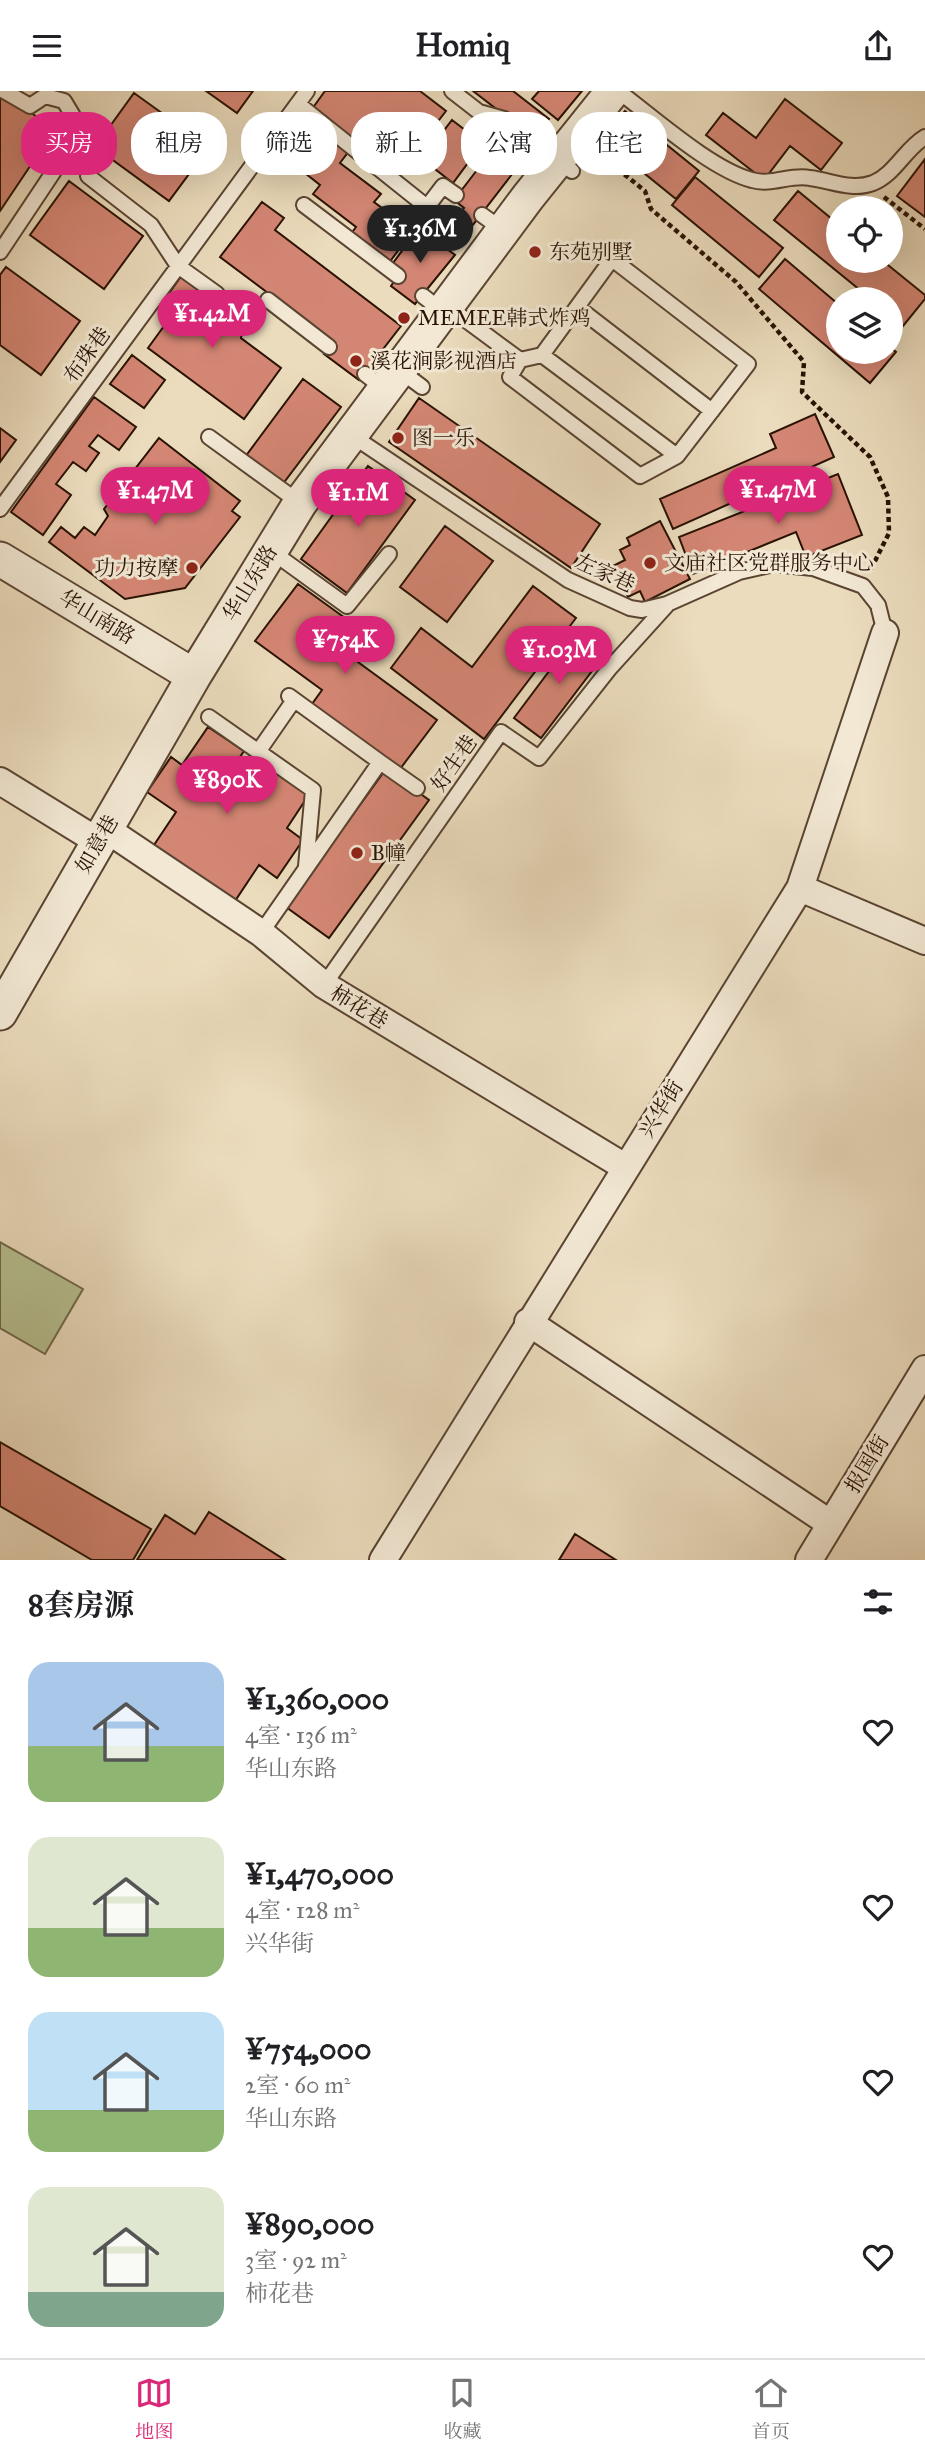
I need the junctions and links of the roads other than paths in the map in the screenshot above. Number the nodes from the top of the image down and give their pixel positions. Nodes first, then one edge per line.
1 (4, 91) edge
2 (307, 91) edge
3 (452, 91) edge
4 (615, 91) edge
5 (298, 104) junction
6 (925, 137) edge
7 (565, 166) junction
8 (88, 176) dead end
9 (456, 195) dead end
10 (304, 205) dead end
11 (0, 252) edge
12 (178, 266) junction
13 (398, 277) dead end
14 (217, 294) dead end
15 (268, 300) dead end
16 (437, 304) junction
17 (577, 307) junction
18 (329, 347) dead end
19 (542, 355) junction
20 (520, 360) junction
21 (712, 411) junction
22 (349, 434) junction
23 (209, 437) dead end
24 (677, 456) junction
25 (300, 503) junction
26 (0, 509) edge
27 (270, 550) junction
28 (389, 554) dead end
29 (0, 559) edge
30 (667, 604) junction
31 (885, 633) joint
32 (194, 676) junction
33 (209, 717) dead end
34 (258, 752) junction
35 (380, 762) junction
36 (0, 781) edge
37 (417, 788) dead end
38 (102, 836) junction
39 (306, 867) junction
40 (800, 888) junction
41 (261, 933) junction
42 (925, 941) edge
43 (324, 985) junction
44 (0, 1013) edge
45 (625, 1167) junction
46 (528, 1322) junction
47 (925, 1369) edge
48 (831, 1524) junction
49 (383, 1560) edge
50 (809, 1560) edge

1 - 11 lane
2 - 5 lane, 布珠巷
3 - 7 lane
4 - 6 lane
4 - 7 street, 华山东路
5 - 9 lane
5 - 12 lane, 布珠巷
7 - 16 street, 华山东路
8 - 12 lane
10 - 13 lane
12 - 14 lane
12 - 26 lane, 布珠巷
15 - 18 lane
16 - 20 lane
16 - 22 street, 华山东路
17 - 19 lane
17 - 21 lane
17 - 21 lane
19 - 20 lane
19 - 24 lane
20 - 24 lane
21 - 24 lane
22 - 25 street, 华山东路
22 - 30 lane, 左家巷
23 - 25 lane
25 - 27 street, 华山东路
27 - 28 lane
27 - 32 street, 华山东路
29 - 32 street, 华山南路
30 - 31 lane, 左家巷
30 - 43 lane, 好生巷
31 - 40 street, 兴华街
32 - 38 street, 如意巷
33 - 34 lane
34 - 35 lane
34 - 39 lane
35 - 37 lane
35 - 39 lane
36 - 38 street, 柿花巷
38 - 41 street, 柿花巷
38 - 44 street, 如意巷
39 - 41 lane
40 - 42 street
40 - 45 street, 兴华街
41 - 43 street, 柿花巷
43 - 45 street, 柿花巷
45 - 46 street, 兴华街
46 - 48 street
46 - 49 street, 兴华街
47 - 48 street, 报国街
48 - 50 street, 报国街

